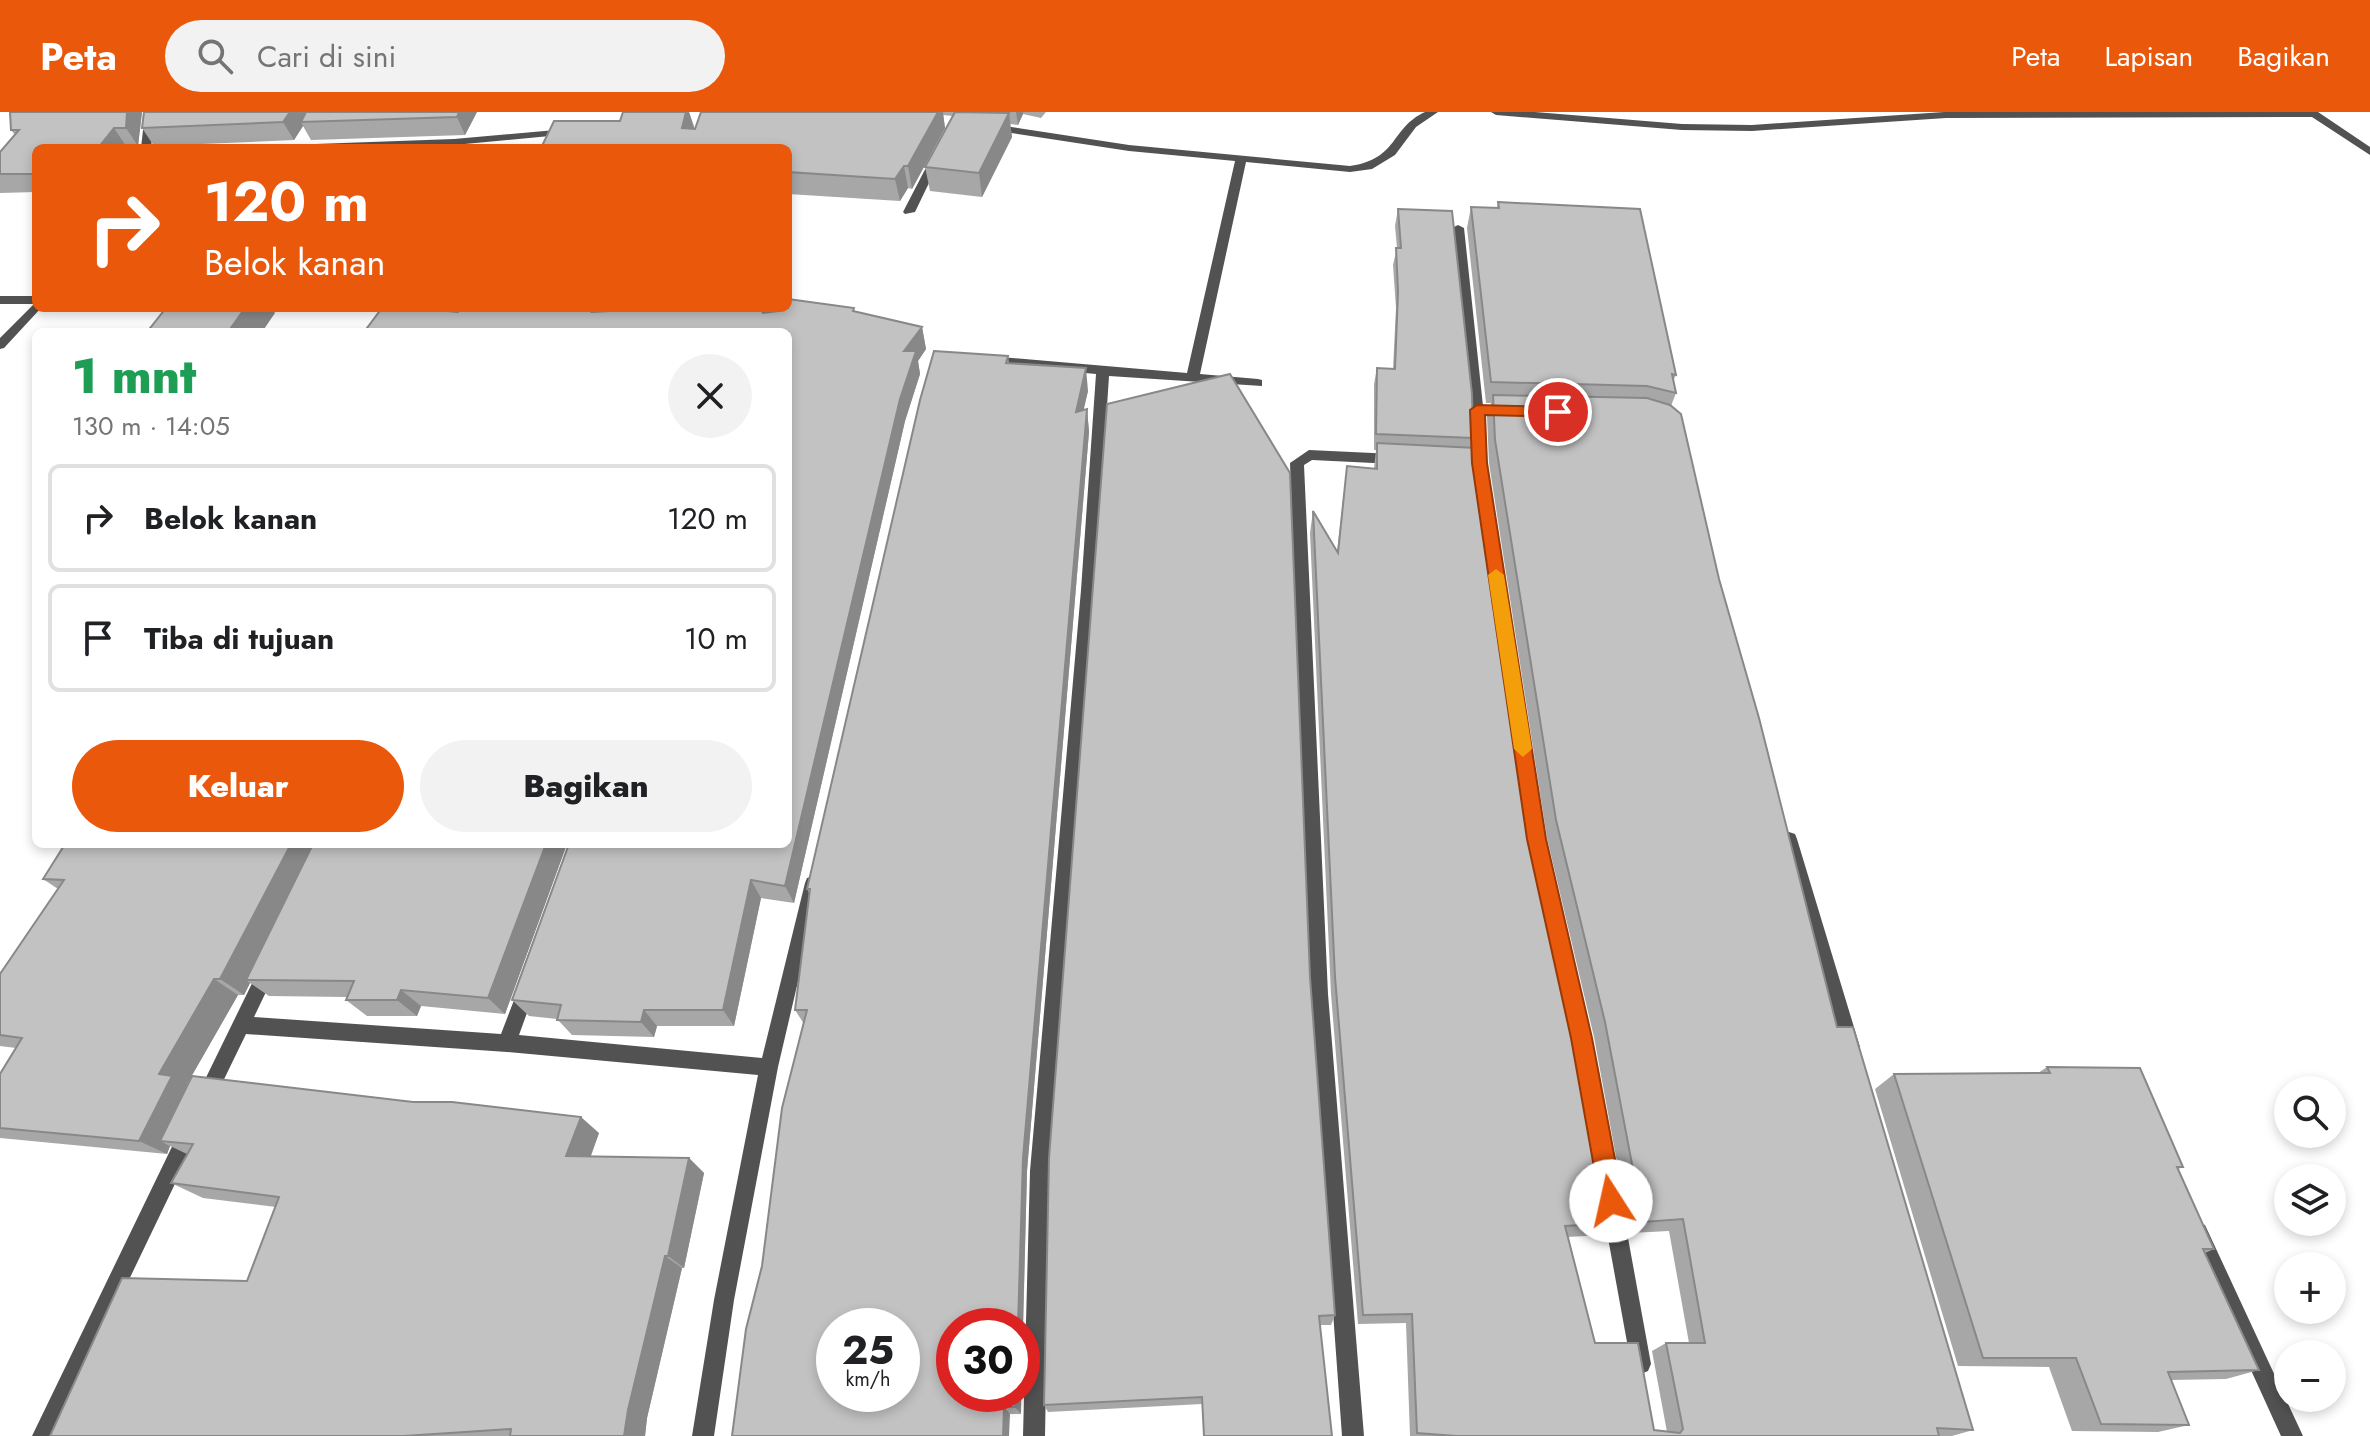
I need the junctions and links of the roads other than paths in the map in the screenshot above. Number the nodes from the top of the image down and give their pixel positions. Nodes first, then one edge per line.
1 (150, 112) edge
2 (1433, 112) edge
3 (1496, 112) edge
4 (1683, 112) edge
5 (2311, 113) edge
6 (985, 126) edge
7 (1682, 127) junction
8 (579, 131) edge
9 (305, 136) edge
10 (146, 144) edge
11 (301, 144) edge
12 (392, 144) edge
13 (941, 149) edge
14 (2370, 152) edge
15 (1241, 160) junction
16 (909, 212) dead end
17 (1458, 228) dead end
18 (0, 300) edge
19 (32, 300) edge
20 (32, 311) edge
21 (0, 345) edge
22 (964, 357) edge
23 (1103, 371) junction
24 (1193, 376) junction
25 (1258, 383) dead end
26 (1477, 410) junction
27 (1522, 411) edge
28 (1479, 463) junction
29 (1782, 817) edge
30 (817, 862) edge
31 (1543, 870) edge
32 (275, 955) edge
33 (533, 972) edge
34 (240, 1025) junction
35 (507, 1043) junction
36 (1856, 1063) edge
37 (769, 1067) junction
38 (1609, 1188) edge
39 (2187, 1209) edge
40 (1643, 1374) edge
41 (43, 1436) edge
42 (703, 1436) edge
43 (1034, 1436) edge
44 (1353, 1436) edge
45 (2292, 1436) edge

1 - 10 street
2 - 15 street
3 - 7 street
4 - 7 street
5 - 7 street
5 - 14 street
6 - 15 street
8 - 12 street
9 - 11 street
13 - 16 street
15 - 24 street
17 - 26 street
18 - 19 street
20 - 21 street
22 - 23 street
23 - 24 street
23 - 43 street
24 - 25 street
26 - 27 street
26 - 28 street
28 - 31 street
28 - 44 street
29 - 36 street
30 - 37 street
32 - 34 street
33 - 35 street
34 - 35 street
34 - 41 street
35 - 37 street
37 - 42 street
38 - 40 street
39 - 45 street

